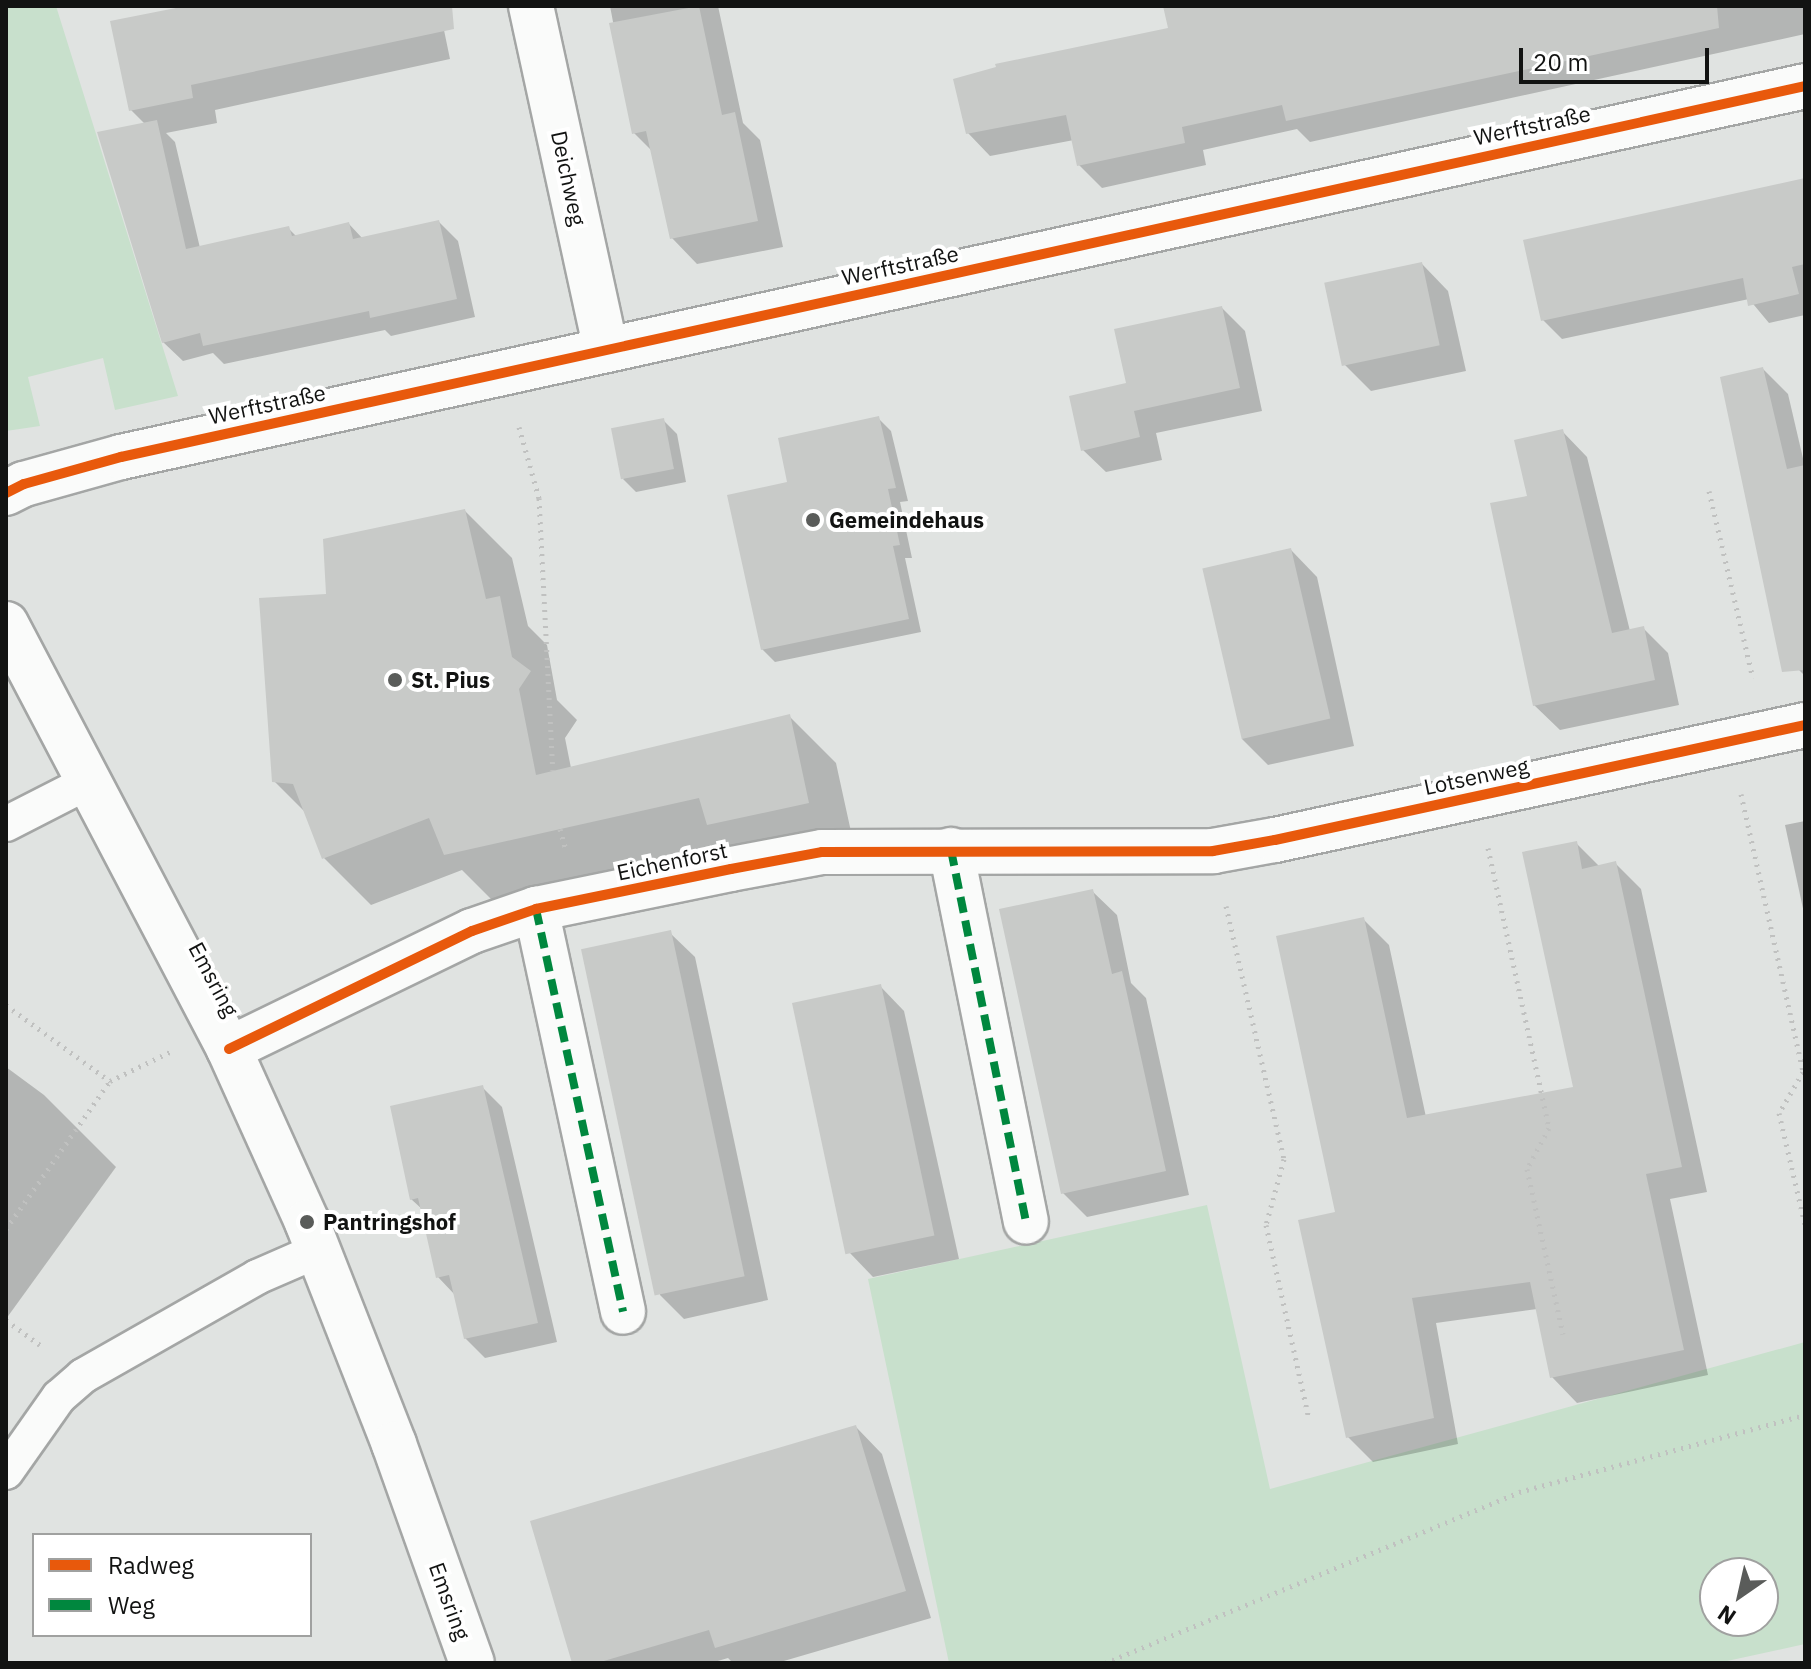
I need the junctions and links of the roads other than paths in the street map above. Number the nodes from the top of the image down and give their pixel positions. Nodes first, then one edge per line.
1 (531, 6) edge
2 (1805, 86) edge
3 (606, 350) junction
4 (6, 493) edge
5 (6, 624) edge
6 (1767, 734) edge
7 (88, 782) junction
8 (6, 824) edge
9 (951, 850) junction
10 (1154, 853) joint
11 (536, 909) junction
12 (223, 1039) junction
13 (1026, 1221) dead end
14 (319, 1250) junction
15 (623, 1312) dead end
16 (6, 1472) edge
17 (472, 1663) edge

1 - 3 street, Deichweg
2 - 3 street, Werftstraße
3 - 4 street, Werftstraße
5 - 7 street, Emsring
6 - 10 street, Lotsenweg
7 - 8 lane
7 - 12 street, Emsring
9 - 10 street, Eichenforst
9 - 11 street, Eichenforst
9 - 13 street
11 - 12 street, Eichenforst
11 - 15 street
12 - 14 street, Emsring
14 - 16 lane
14 - 17 street, Emsring

